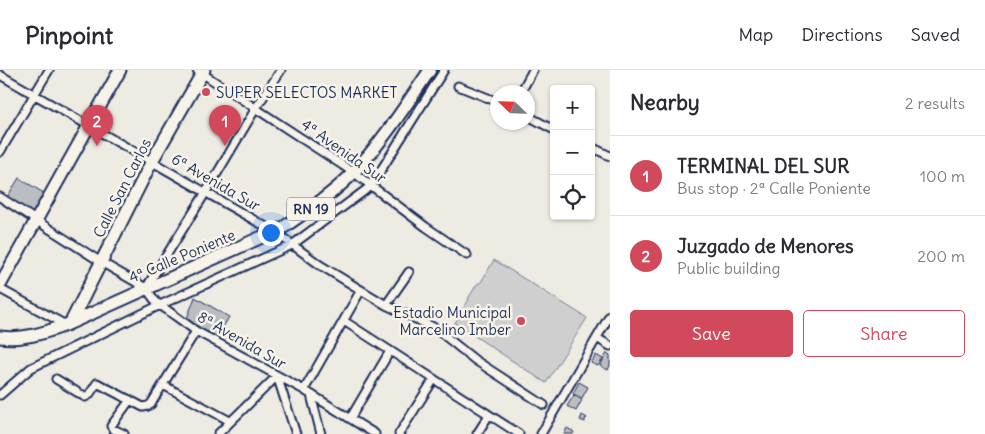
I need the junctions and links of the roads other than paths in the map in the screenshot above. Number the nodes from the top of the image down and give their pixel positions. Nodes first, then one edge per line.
1 (48, 70) edge
2 (120, 70) edge
3 (281, 70) edge
4 (430, 70) edge
5 (444, 70) edge
6 (533, 70) edge
7 (201, 71) edge
8 (0, 75) edge
9 (525, 85) edge
10 (458, 86) dead end
11 (34, 94) junction
12 (490, 99) edge
13 (256, 108) junction
14 (535, 120) edge
15 (89, 125) junction
16 (550, 128) edge
17 (595, 149) edge
18 (0, 152) edge
19 (610, 156) edge
20 (152, 161) junction
21 (354, 172) junction
22 (371, 186) junction
23 (206, 192) junction
24 (0, 197) edge
25 (36, 220) junction
26 (274, 232) junction
27 (292, 245) junction
28 (467, 255) dead end
29 (101, 262) junction
30 (409, 272) dead end
31 (0, 284) edge
32 (146, 288) junction
33 (0, 289) edge
34 (361, 290) junction
35 (160, 305) junction
36 (386, 305) junction
37 (610, 315) edge
38 (344, 320) junction
39 (68, 323) junction
40 (196, 331) junction
41 (0, 337) edge
42 (596, 338) junction
43 (610, 346) edge
44 (390, 350) junction
45 (277, 376) junction
46 (56, 379) dead end
47 (434, 379) junction
48 (162, 385) junction
49 (304, 390) junction
50 (311, 395) junction
51 (0, 396) edge
52 (130, 400) junction
53 (544, 405) dead end
54 (489, 415) junction
55 (351, 417) junction
56 (230, 421) junction
57 (124, 434) edge
58 (218, 434) edge
59 (296, 434) edge
60 (321, 434) edge
61 (375, 434) edge
62 (399, 434) edge
63 (477, 434) edge
64 (519, 434) edge
65 (541, 434) edge

1 - 11 street
2 - 15 main road
3 - 13 street
4 - 21 main road, 4ª Calle Poniente / RN 19
5 - 22 street
6 - 9 street
7 - 13 street, 4ª Avenida Sur
7 - 20 main road, Calle San Carlos
8 - 11 street, 6ª Avenida Sur
10 - 12 street
11 - 15 street, 6ª Avenida Sur
11 - 18 street
13 - 21 street, 4ª Avenida Sur
13 - 23 street
14 - 16 street
15 - 20 street, 6ª Avenida Sur
15 - 25 main road
17 - 19 street
20 - 23 street, 6ª Avenida Sur
20 - 29 main road, Calle San Carlos
21 - 22 street, 4ª Avenida Sur
21 - 26 main road, 4ª Calle Poniente / RN 19
22 - 27 street
22 - 28 street, 4ª Avenida Sur
23 - 26 street, 6ª Avenida Sur
23 - 32 street
24 - 25 street, 8ª Avenida Sur
25 - 29 street, 8ª Avenida Sur
25 - 31 main road
26 - 27 street, 6ª Avenida Sur
26 - 32 main road, 4ª Calle Poniente / RN 19
27 - 34 street, 6ª Avenida Sur
27 - 35 street
29 - 32 street, 8ª Avenida Sur
29 - 39 main road, Calle San Carlos
30 - 36 street
32 - 35 street, 8ª Avenida Sur
32 - 39 main road, 4ª Calle Poniente / RN 19
33 - 39 street
34 - 36 street, 6ª Avenida Sur
34 - 38 street
35 - 40 street, 8ª Avenida Sur
35 - 51 street
36 - 53 street, 6ª Avenida Sur
37 - 42 street
38 - 44 street
38 - 49 street
39 - 41 main road, 4ª Calle Poniente / RN 19
40 - 45 street, 8ª Avenida Sur
40 - 48 street
42 - 43 street
42 - 65 street
44 - 47 street
44 - 55 street
45 - 49 street, 8ª Avenida Sur
45 - 56 street
45 - 59 street
46 - 52 street
47 - 54 street
47 - 62 street
48 - 52 street
48 - 56 street
49 - 50 street, 8ª Avenida Sur
50 - 55 street, 8ª Avenida Sur
50 - 60 street
52 - 57 street
54 - 63 street
54 - 64 street
55 - 61 street, 8ª Avenida Sur
56 - 58 street

